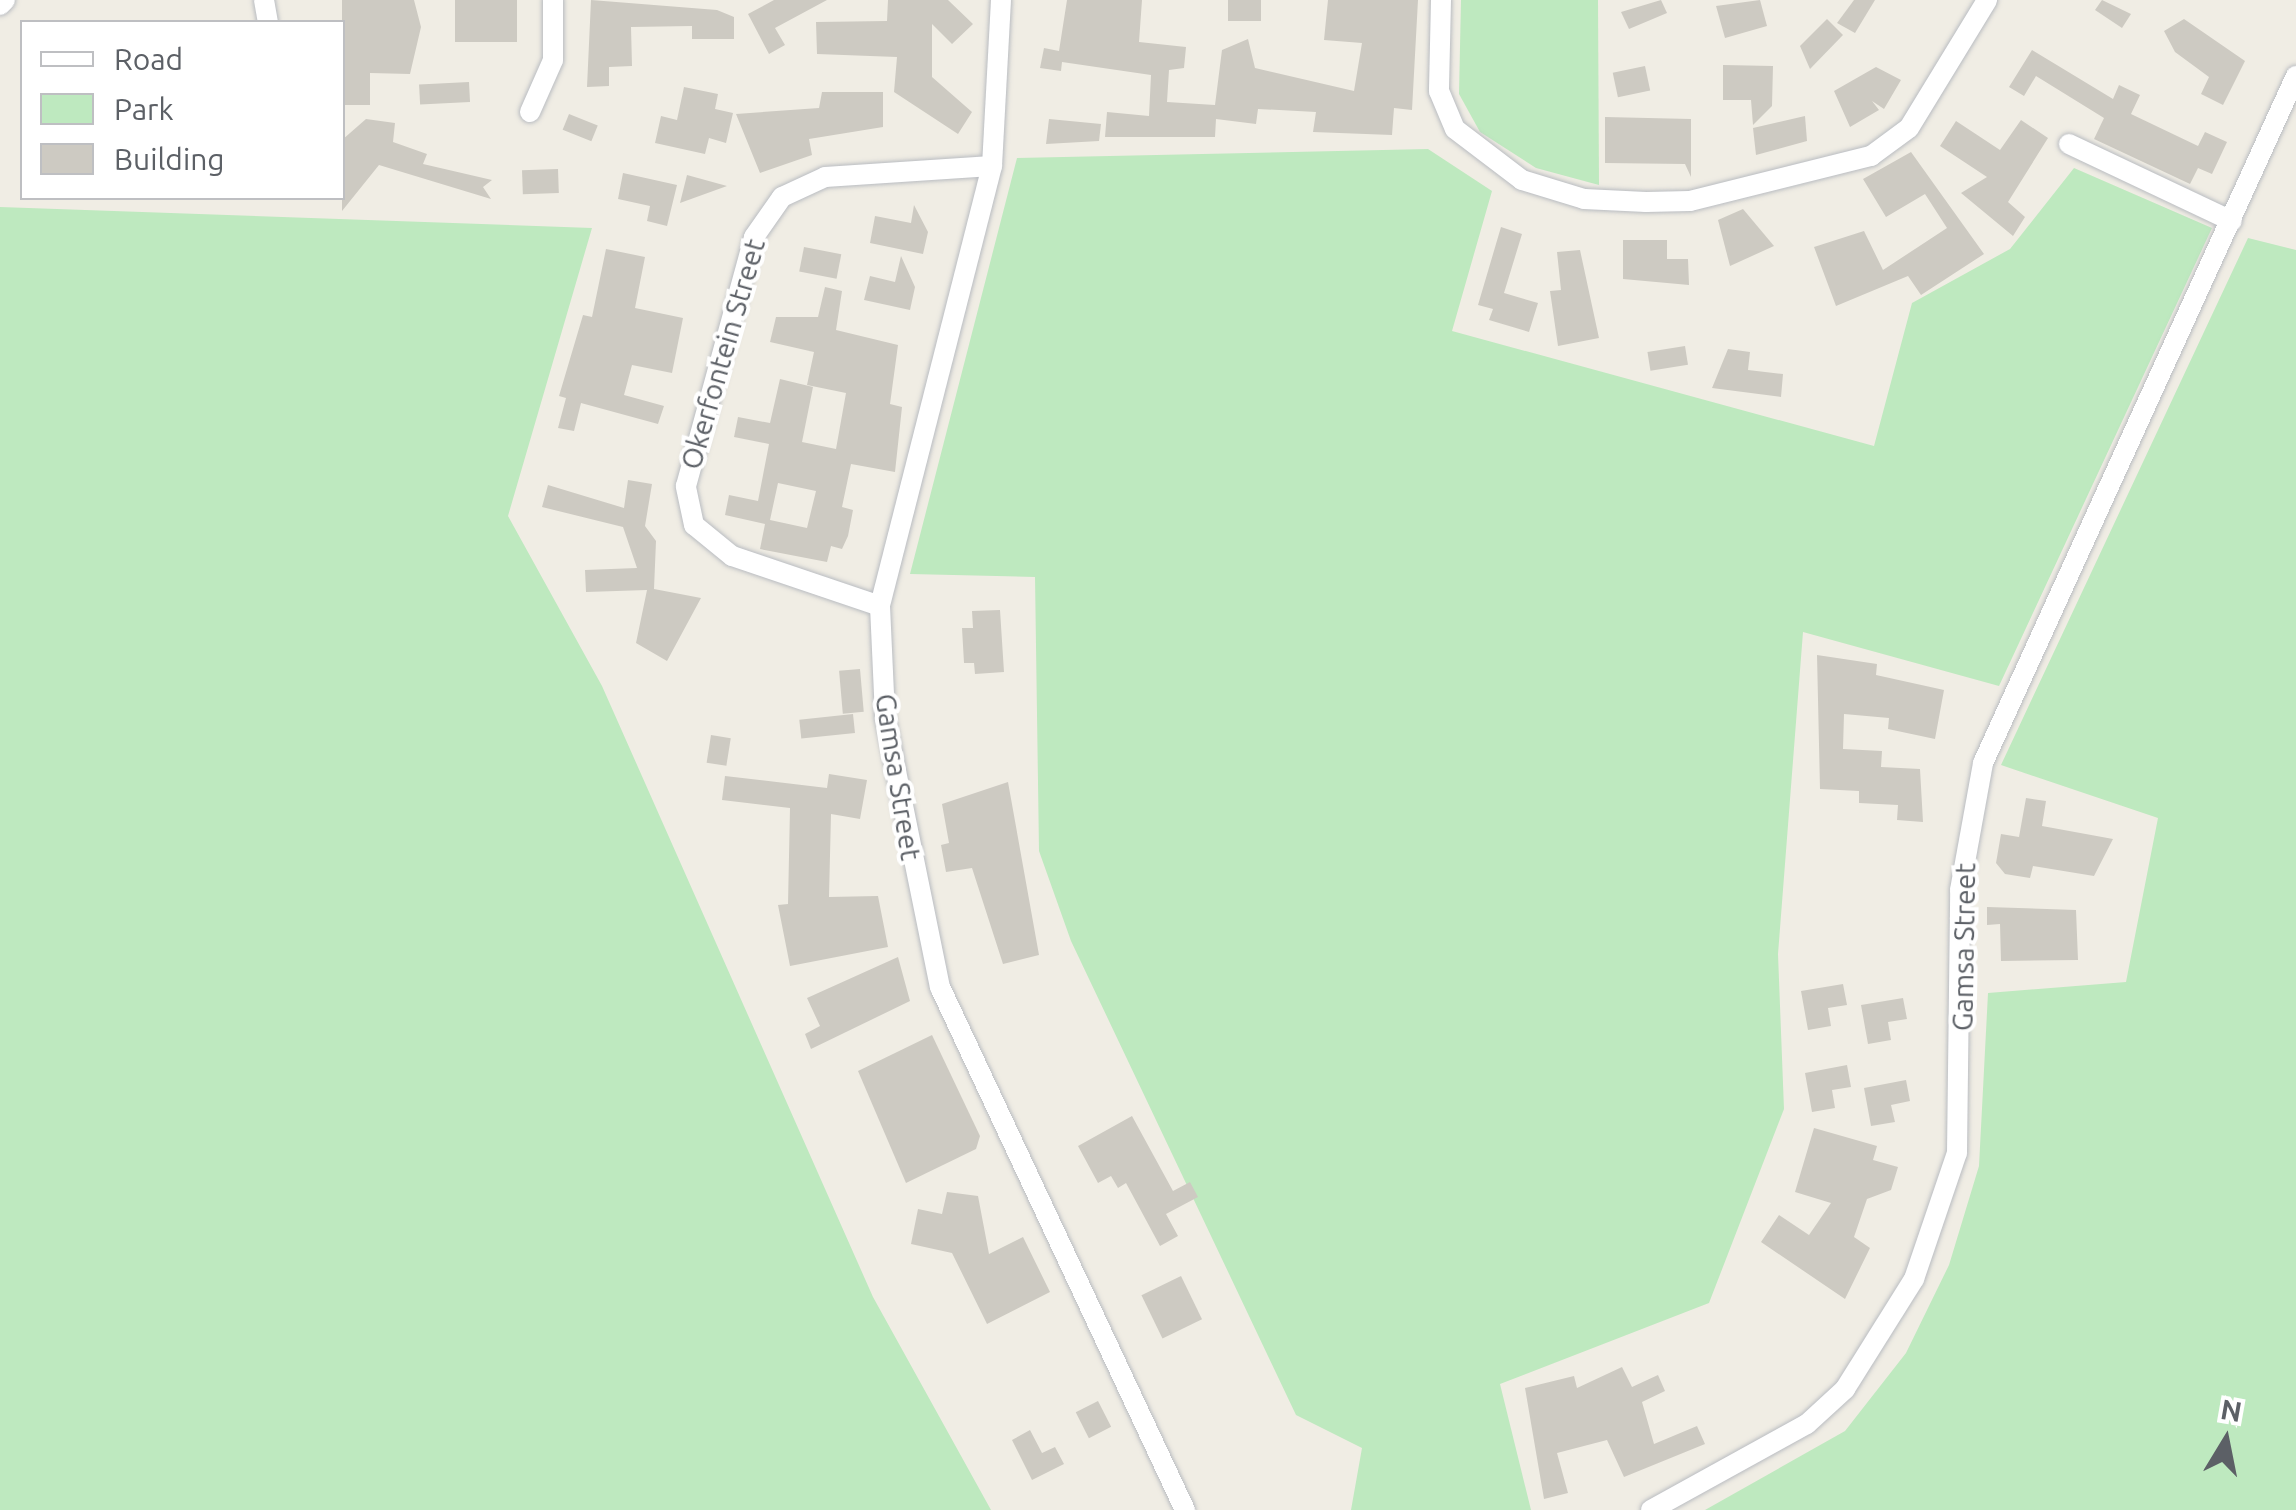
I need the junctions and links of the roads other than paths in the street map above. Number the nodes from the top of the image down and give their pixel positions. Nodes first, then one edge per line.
1 (553, 0) edge
2 (1002, 0) edge
3 (1441, 0) edge
4 (1986, 0) edge
5 (2296, 76) edge
6 (530, 112) dead end
7 (2068, 144) dead end
8 (992, 166) junction
9 (2232, 221) junction
10 (880, 606) junction
11 (1185, 1510) edge
12 (1651, 1510) edge

1 - 6 street
2 - 8 street, Gamsa Street
3 - 4 street
5 - 9 street, Gamsa Street
7 - 9 street
8 - 10 street, Gamsa Street
8 - 10 street, Okerfontein Street
9 - 12 street, Gamsa Street
10 - 11 street, Gamsa Street

